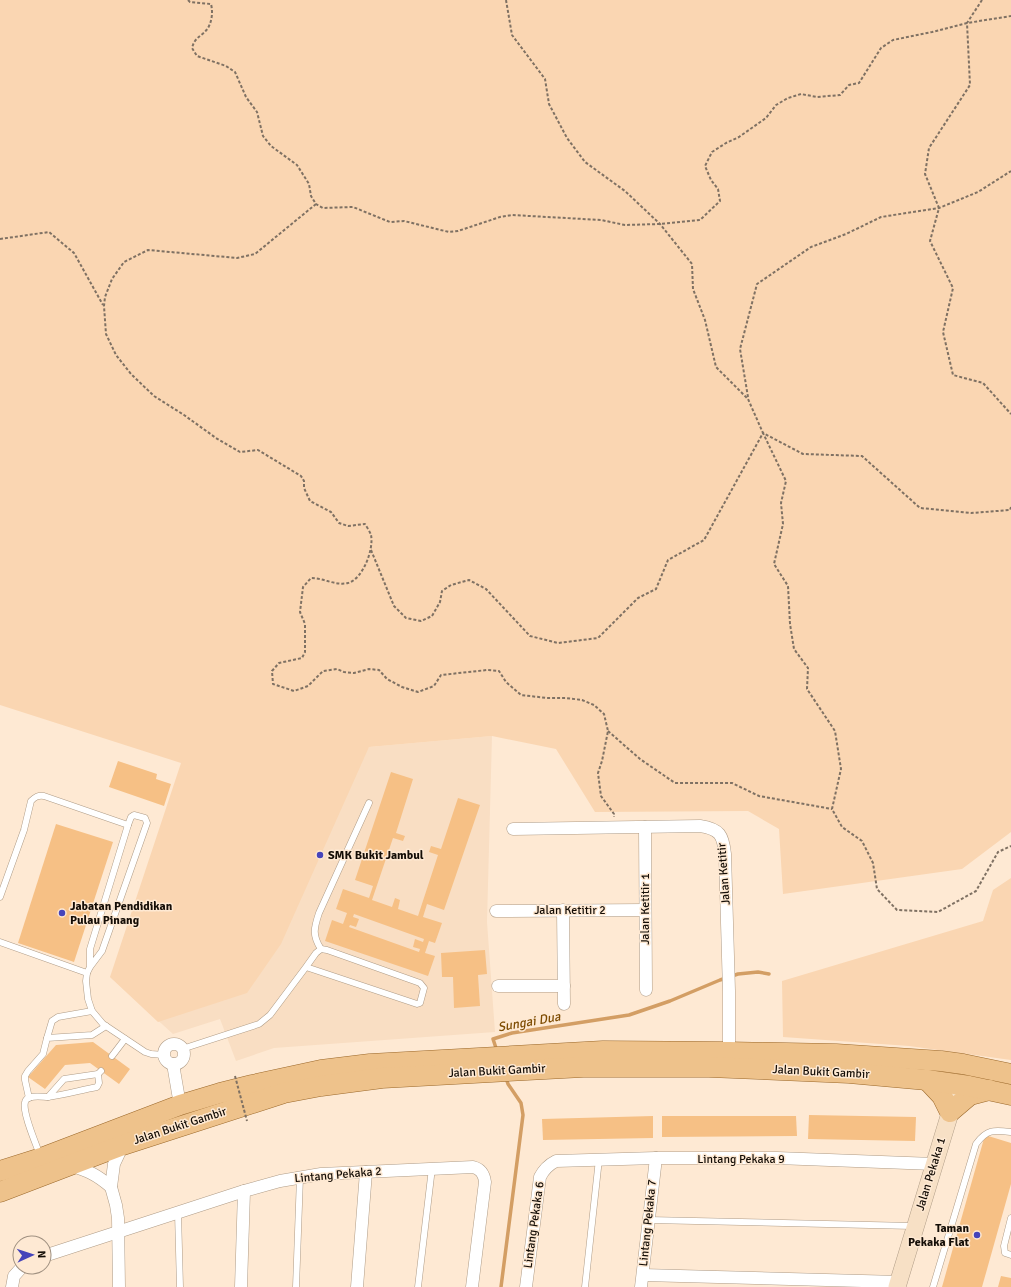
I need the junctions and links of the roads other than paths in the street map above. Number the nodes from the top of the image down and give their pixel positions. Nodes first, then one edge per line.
1 (369, 803) dead end
2 (128, 825) junction
3 (645, 827) junction
4 (513, 829) dead end
5 (0, 897) edge
6 (496, 910) dead end
7 (563, 910) junction
8 (645, 910) junction
9 (0, 942) edge
10 (321, 949) junction
11 (306, 967) junction
12 (88, 970) junction
13 (498, 986) dead end
14 (564, 986) junction
15 (646, 990) dead end
16 (564, 1004) dead end
17 (92, 1011) junction
18 (106, 1026) junction
19 (47, 1038) junction
20 (125, 1039) junction
21 (182, 1049) junction
22 (729, 1052) junction
23 (164, 1055) junction
24 (112, 1056) dead end
25 (940, 1061) junction
26 (519, 1063) junction
27 (173, 1064) junction
28 (484, 1064) junction
29 (985, 1068) junction
30 (1011, 1074) edge
31 (927, 1080) junction
32 (958, 1084) junction
33 (989, 1090) junction
34 (1011, 1095) edge
35 (48, 1097) junction
36 (29, 1098) junction
37 (180, 1105) junction
38 (950, 1112) junction
39 (1011, 1132) edge
40 (123, 1145) junction
41 (41, 1158) junction
42 (656, 1158) junction
43 (600, 1159) junction
44 (934, 1164) junction
45 (70, 1165) junction
46 (548, 1165) joint
47 (432, 1168) junction
48 (0, 1171) edge
49 (366, 1172) junction
50 (300, 1176) junction
51 (111, 1187) junction
52 (244, 1191) junction
53 (0, 1192) edge
54 (178, 1213) junction
55 (1011, 1218) edge
56 (649, 1220) junction
57 (916, 1226) junction
58 (118, 1231) junction
59 (52, 1253) edge
60 (1011, 1256) edge
61 (15, 1275) edge
62 (642, 1281) edge
63 (898, 1284) edge
64 (12, 1287) edge
65 (120, 1287) edge
66 (180, 1287) edge
67 (241, 1287) edge
68 (296, 1287) edge
69 (357, 1287) edge
70 (418, 1287) edge
71 (472, 1287) edge
72 (526, 1287) edge
73 (585, 1287) edge
74 (933, 1287) edge

1 - 10 lane
2 - 5 lane
2 - 12 lane
2 - 12 lane
3 - 4 street, Jalan Ketitir
3 - 8 street, Jalan Ketitir 1
3 - 22 street, Jalan Ketitir
6 - 7 street, Jalan Ketitir 2
7 - 8 street, Jalan Ketitir 2
7 - 14 street
8 - 15 street, Jalan Ketitir 1
9 - 12 lane
10 - 11 lane
10 - 11 lane
11 - 21 lane
12 - 17 lane
13 - 14 street
14 - 16 street
17 - 18 lane
17 - 19 lane
18 - 19 lane
18 - 20 lane
19 - 36 lane
20 - 23 lane
20 - 24 lane
21 - 23 street
21 - 27 street
22 - 25 main road, Jalan Bukit Gambir
22 - 26 main road, Jalan Bukit Gambir
23 - 27 street
25 - 29 main road, Jalan Bukit Gambir
25 - 32 main road
26 - 28 main road, Jalan Bukit Gambir
26 - 31 main road, Jalan Bukit Gambir
27 - 37 street
28 - 37 main road, Jalan Bukit Gambir
28 - 40 main road, Jalan Bukit Gambir
29 - 30 main road, Jalan Bukit Gambir
29 - 32 main road
31 - 32 main road, Jalan Bukit Gambir
31 - 38 main road
32 - 33 main road, Jalan Bukit Gambir
32 - 38 main road, Jalan Pekaka 1
33 - 34 main road, Jalan Bukit Gambir
33 - 38 main road
35 - 35 lane
35 - 36 lane
36 - 41 lane
37 - 41 main road, Jalan Bukit Gambir
38 - 44 main road, Jalan Pekaka 1
39 - 74 lane
40 - 45 main road, Jalan Bukit Gambir
40 - 51 street
41 - 48 main road, Jalan Bukit Gambir
42 - 43 street, Lintang Pekaka 9
42 - 44 street, Lintang Pekaka 9
42 - 56 street, Lintang Pekaka 7
43 - 46 street, Lintang Pekaka 9
43 - 73 lane
44 - 57 main road, Jalan Pekaka 1
45 - 51 street
45 - 53 main road, Jalan Bukit Gambir
46 - 72 street, Lintang Pekaka 6
47 - 49 street, Lintang Pekaka 2
47 - 70 lane
47 - 71 street, Lintang Pekaka 2
49 - 50 street, Lintang Pekaka 2
49 - 69 street
50 - 52 street, Lintang Pekaka 2
50 - 68 lane
51 - 58 street
52 - 54 street, Lintang Pekaka 2
52 - 67 street
54 - 58 street, Lintang Pekaka 2
54 - 66 lane
55 - 60 lane
56 - 57 lane
56 - 62 street, Lintang Pekaka 7
57 - 63 main road, Jalan Pekaka 1
58 - 59 street, Lintang Pekaka 2
58 - 65 street
61 - 64 street
62 - 63 street

